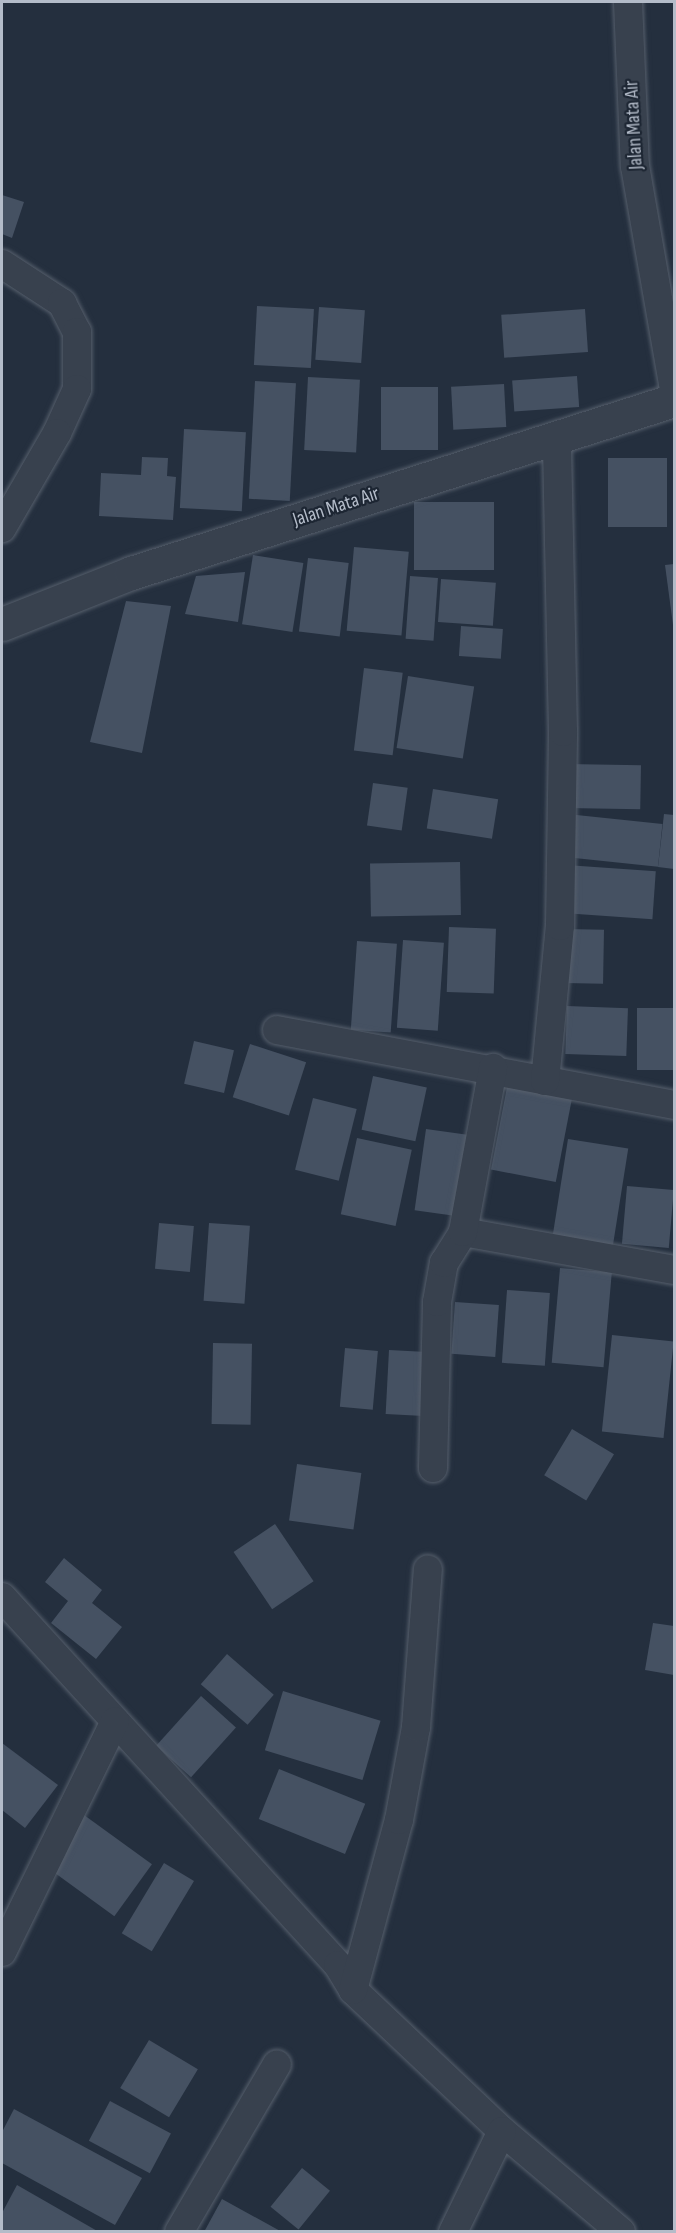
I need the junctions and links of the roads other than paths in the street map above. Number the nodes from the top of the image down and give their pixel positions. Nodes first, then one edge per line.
1 (628, 2) edge
2 (2, 264) edge
3 (675, 389) edge
4 (675, 400) edge
5 (557, 437) junction
6 (2, 528) edge
7 (2, 624) edge
8 (277, 1030) dead end
9 (494, 1068) junction
10 (545, 1082) junction
11 (675, 1105) edge
12 (463, 1232) junction
13 (675, 1270) edge
14 (433, 1468) dead end
15 (428, 1569) dead end
16 (2, 1597) edge
17 (115, 1721) junction
18 (2, 1952) edge
19 (353, 1990) junction
20 (277, 2064) dead end
21 (502, 2131) junction
22 (179, 2232) edge
23 (453, 2232) edge
24 (621, 2232) edge

1 - 3 street, Jalan Mata Air
2 - 6 street
4 - 5 street, Jalan Mata Air
5 - 7 street, Jalan Mata Air
5 - 10 street
8 - 9 street
9 - 10 street
9 - 12 street
10 - 11 street
12 - 13 street
12 - 14 street
15 - 19 street
16 - 17 street
17 - 18 street
17 - 19 street
19 - 21 street
20 - 22 street
21 - 23 street
21 - 24 street

